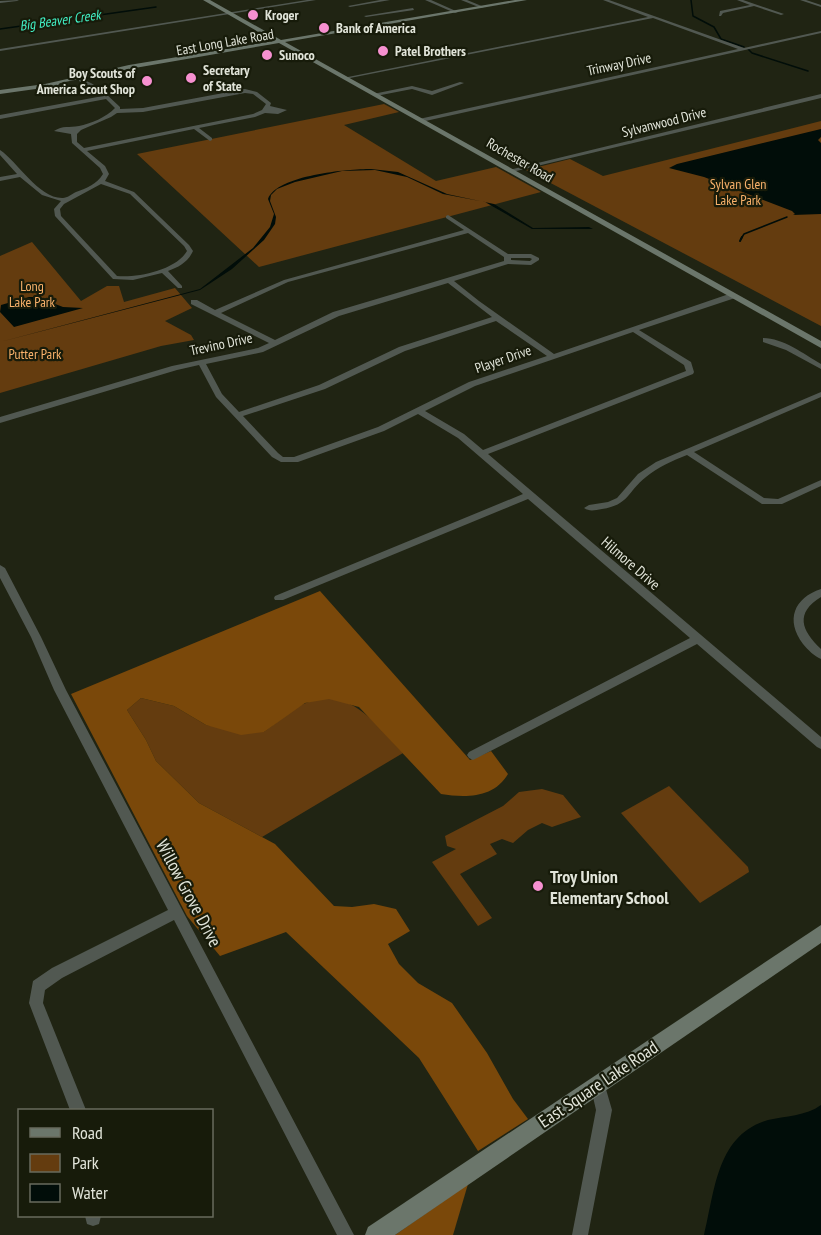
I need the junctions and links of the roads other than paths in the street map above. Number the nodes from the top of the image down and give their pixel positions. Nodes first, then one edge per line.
1 (17, 0) edge
2 (206, 0) edge
3 (282, 0) edge
4 (314, 0) edge
5 (367, 0) edge
6 (388, 0) edge
7 (427, 0) edge
8 (464, 0) edge
9 (524, 0) edge
10 (605, 0) edge
11 (740, 0) edge
12 (802, 0) edge
13 (0, 2) edge
14 (373, 3) junction
15 (290, 4) junction
16 (755, 5) junction
17 (350, 6) dead end
18 (821, 6) edge
19 (482, 8) junction
20 (413, 9) dead end
21 (393, 12) junction
22 (456, 12) junction
23 (229, 13) junction
24 (782, 14) dead end
25 (720, 15) dead end
26 (366, 16) dead end
27 (654, 17) junction
28 (821, 32) edge
29 (282, 43) junction
30 (744, 49) junction
31 (0, 50) edge
32 (130, 69) junction
33 (345, 78) junction
34 (85, 79) junction
35 (69, 80) junction
36 (462, 83) dead end
37 (0, 92) edge
38 (376, 94) junction
39 (821, 96) edge
40 (108, 97) junction
41 (117, 111) junction
42 (0, 117) edge
43 (421, 120) junction
44 (195, 127) junction
45 (210, 139) dead end
46 (82, 150) junction
47 (0, 152) edge
48 (512, 170) junction
49 (21, 175) junction
50 (0, 179) edge
51 (101, 182) junction
52 (64, 200) junction
53 (447, 217) dead end
54 (469, 231) junction
55 (164, 270) junction
56 (450, 281) junction
57 (180, 287) dead end
58 (732, 296) junction
59 (194, 302) dead end
60 (214, 313) junction
61 (497, 318) junction
62 (633, 329) junction
63 (766, 340) dead end
64 (276, 343) junction
65 (821, 345) edge
66 (552, 356) junction
67 (201, 362) junction
68 (821, 367) edge
69 (821, 394) edge
70 (418, 410) junction
71 (238, 415) junction
72 (0, 420) edge
73 (688, 452) junction
74 (481, 454) junction
75 (821, 483) edge
76 (529, 495) junction
77 (589, 508) dead end
78 (0, 568) edge
79 (821, 592) edge
80 (279, 598) dead end
81 (698, 639) junction
82 (821, 655) edge
83 (821, 744) edge
84 (473, 755) dead end
85 (177, 912) junction
86 (821, 933) edge
87 (598, 1084) junction
88 (78, 1109) edge
89 (346, 1235) edge
90 (376, 1235) edge
91 (580, 1235) edge

1 - 13 street
2 - 23 main road, Rochester Road
3 - 15 street
4 - 15 street
5 - 14 street
6 - 14 street
7 - 22 street
8 - 19 street
9 - 19 main road, East Long Lake Road
10 - 27 street
11 - 16 street
12 - 18 street
14 - 17 street
14 - 21 street
15 - 23 street
16 - 24 street
16 - 25 street
19 - 22 main road, East Long Lake Road
20 - 21 street
21 - 26 street
22 - 29 main road, East Long Lake Road
23 - 29 main road, Rochester Road
23 - 31 street
27 - 30 street
27 - 33 street
28 - 30 street, Trinway Drive
29 - 32 main road, East Long Lake Road
29 - 33 main road, Rochester Road
30 - 43 street, Trinway Drive
32 - 34 main road, East Long Lake Road
32 - 35 main road, East Long Lake Road
33 - 38 main road, Rochester Road
34 - 35 main road, East Long Lake Road
34 - 40 street
35 - 37 main road, East Long Lake Road
36 - 38 street
38 - 43 main road, Rochester Road
39 - 48 street, Sylvanwood Drive
40 - 41 street
40 - 42 street
41 - 44 street
41 - 46 street
43 - 48 main road, Rochester Road
44 - 45 street
44 - 46 street
46 - 51 street
47 - 49 street
48 - 58 main road, Rochester Road
49 - 50 street
49 - 52 street
51 - 52 street
51 - 55 street
52 - 55 street
53 - 54 street
54 - 56 street, Trevino Drive
54 - 60 street
55 - 57 street
56 - 61 street
56 - 64 street, Trevino Drive
58 - 62 street, Player Drive
58 - 65 main road, Rochester Road
59 - 60 street
60 - 64 street
61 - 66 street
61 - 71 street
62 - 66 street, Player Drive
62 - 74 street
63 - 68 street
64 - 67 street, Trevino Drive
66 - 70 street, Player Drive
67 - 71 street
67 - 72 street, Trevino Drive
69 - 73 street
70 - 71 street, Player Drive
70 - 74 street, Hilmore Drive
73 - 75 street
73 - 77 street
74 - 76 street, Hilmore Drive
76 - 80 street
76 - 81 street, Hilmore Drive
78 - 85 street, Willow Grove Drive
79 - 82 street
81 - 83 street, Hilmore Drive
81 - 84 street
85 - 88 street
85 - 89 street, Willow Grove Drive
86 - 87 main road, East Square Lake Road
87 - 90 main road, East Square Lake Road
87 - 91 street

